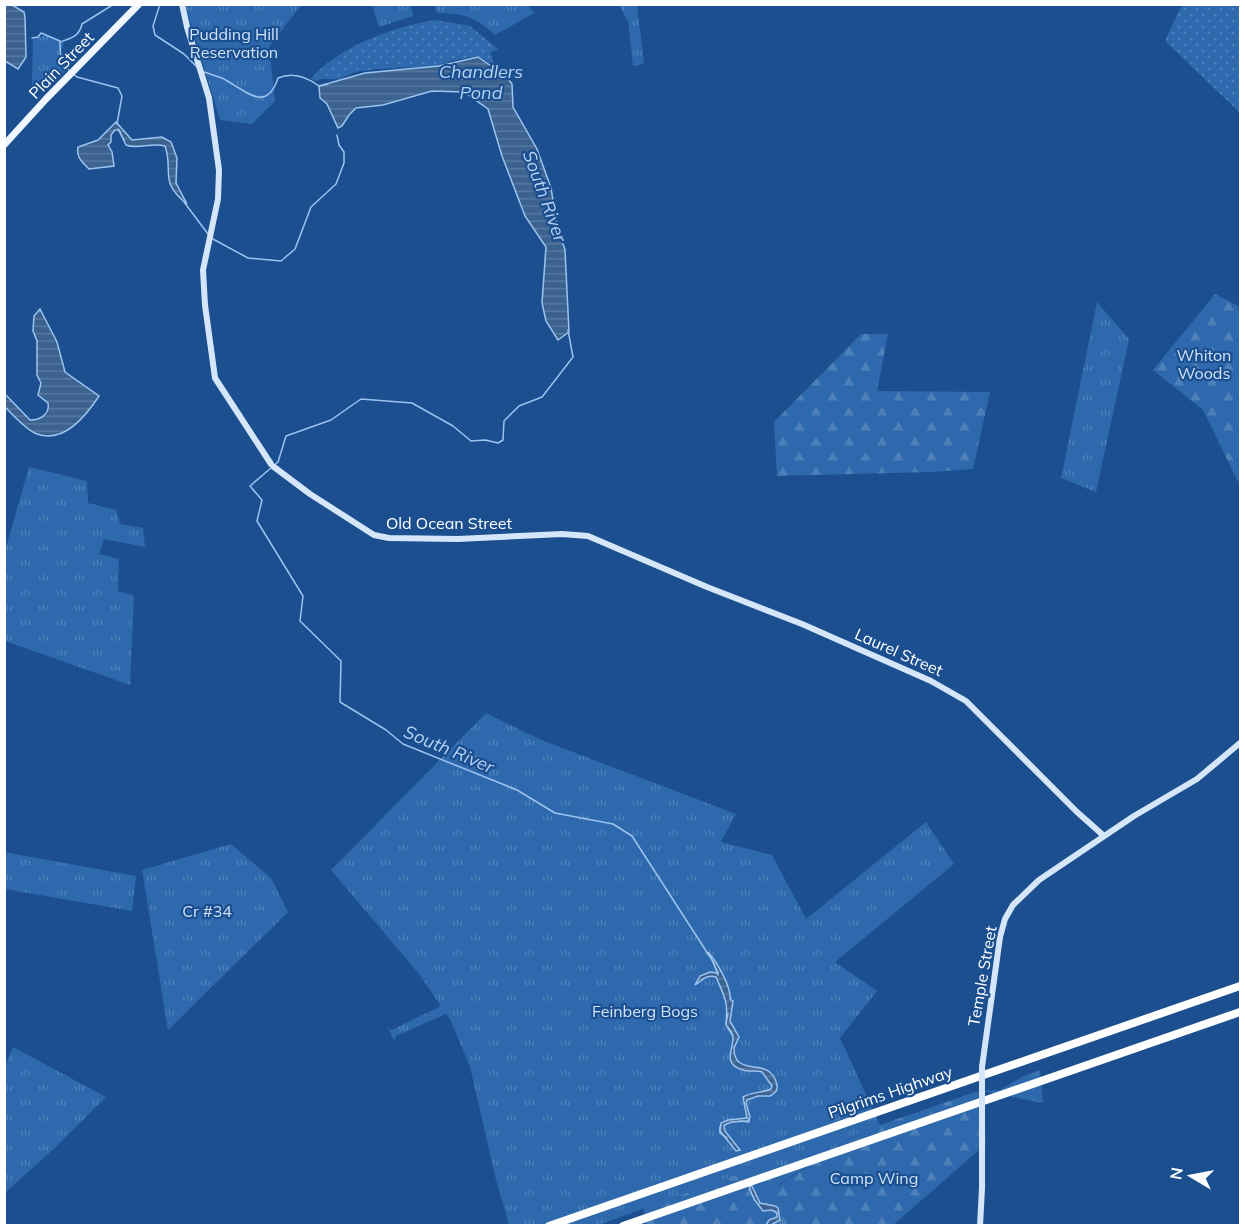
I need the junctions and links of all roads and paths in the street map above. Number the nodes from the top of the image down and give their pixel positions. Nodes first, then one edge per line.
1 (139, 4) edge
2 (182, 4) edge
3 (4, 145) edge
4 (640, 558) joint
5 (1240, 743) edge
6 (1091, 826) junction
7 (1104, 836) junction
8 (1092, 845) junction
9 (1240, 986) edge
10 (1240, 1012) edge
11 (549, 1226) edge
12 (623, 1226) edge
13 (980, 1226) edge

1 - 3 main road, Plain Street
2 - 4 main road, Old Ocean Street
4 - 6 main road, Laurel Street
5 - 7 main road, Temple Street
6 - 7 main road, Laurel Street
6 - 8 main road
7 - 8 main road, Temple Street
8 - 13 main road, Temple Street, bridge
9 - 11 highway, Pilgrims Highway
10 - 12 highway

